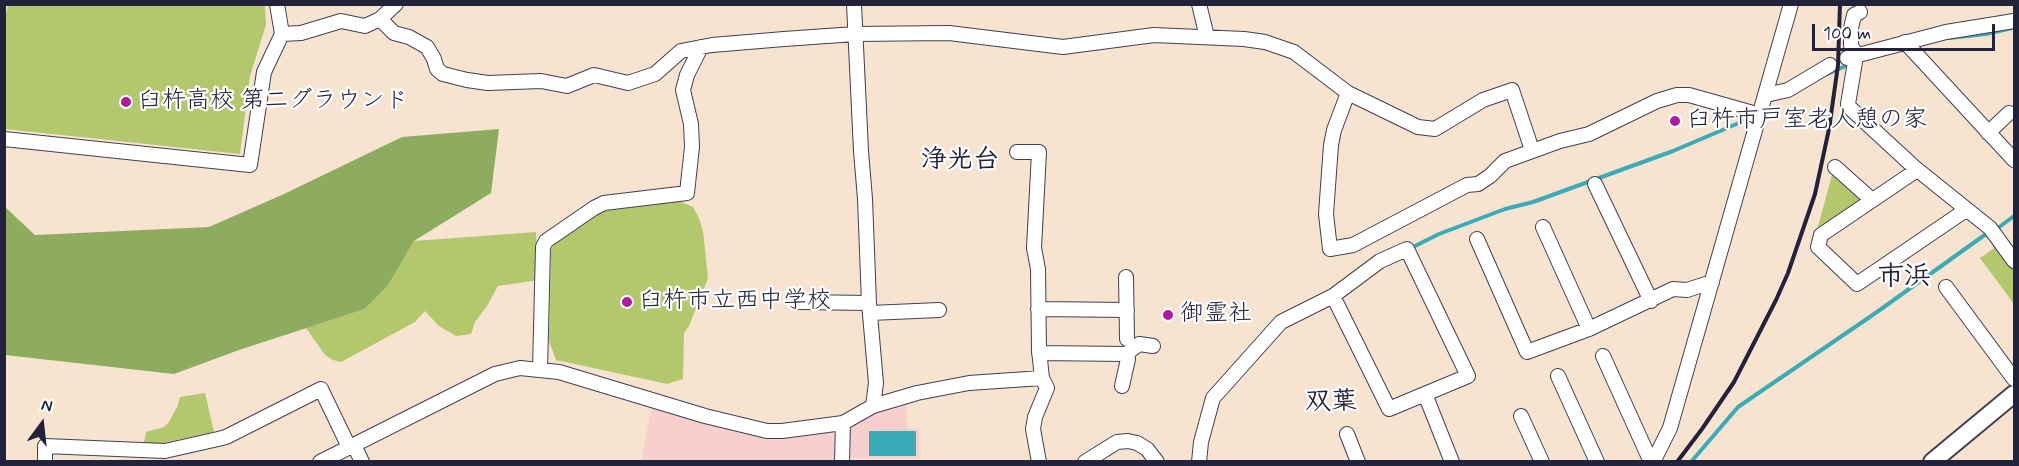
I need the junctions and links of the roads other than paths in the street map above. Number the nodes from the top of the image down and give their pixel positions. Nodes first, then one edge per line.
1 (277, 4) edge
2 (396, 4) edge
3 (854, 4) edge
4 (1199, 4) edge
5 (1791, 4) edge
6 (1860, 12) dead end
7 (380, 19) junction
8 (2014, 21) edge
9 (282, 34) junction
10 (855, 34) junction
11 (1207, 37) junction
12 (1908, 46) junction
13 (701, 47) junction
14 (1851, 57) junction
15 (1830, 65) dead end
16 (1348, 93) junction
17 (1766, 95) junction
18 (2009, 112) dead end
19 (1760, 115) junction
20 (1988, 133) junction
21 (4, 139) edge
22 (1532, 150) junction
23 (1017, 152) dead end
24 (2014, 160) edge
25 (1835, 167) dead end
26 (1917, 170) junction
27 (1595, 184) dead end
28 (1872, 200) junction
29 (1966, 210) junction
30 (1543, 227) dead end
31 (1477, 239) dead end
32 (2014, 261) edge
33 (1126, 277) dead end
34 (1712, 282) junction
35 (1946, 287) dead end
36 (1333, 296) junction
37 (1651, 301) junction
38 (800, 302) dead end
39 (869, 308) junction
40 (1038, 309) junction
41 (939, 310) dead end
42 (1127, 310) junction
43 (1589, 329) junction
44 (1127, 339) dead end
45 (1153, 346) dead end
46 (1039, 353) junction
47 (1126, 354) junction
48 (1603, 356) dead end
49 (540, 370) junction
50 (1558, 376) dead end
51 (1042, 378) junction
52 (2014, 379) edge
53 (1122, 386) dead end
54 (1425, 394) junction
55 (2014, 394) edge
56 (873, 406) junction
57 (1521, 416) dead end
58 (843, 423) junction
59 (1347, 434) dead end
60 (351, 446) junction
61 (45, 462) edge
62 (320, 462) edge
63 (362, 462) edge
64 (842, 462) edge
65 (1039, 462) edge
66 (1084, 462) edge
67 (1157, 462) edge
68 (1199, 462) edge
69 (1358, 462) edge
70 (1452, 462) edge
71 (1542, 462) edge
72 (1597, 462) edge
73 (1652, 462) edge
74 (1932, 462) edge

1 - 9 street
2 - 7 street
3 - 10 street
4 - 11 street
5 - 17 street
6 - 14 street
7 - 9 street
7 - 13 street
8 - 12 street
9 - 21 street
10 - 11 street
10 - 13 street
10 - 39 street
11 - 16 street
12 - 14 street
12 - 20 street
13 - 49 street
14 - 26 street
15 - 17 street
16 - 22 street
16 - 22 street
17 - 19 street
18 - 20 street
19 - 22 street
19 - 34 street
20 - 24 street
23 - 40 street
25 - 28 street
26 - 28 street
26 - 29 street
27 - 37 street
28 - 29 street
29 - 32 street
30 - 43 street
31 - 43 street
33 - 42 street
34 - 37 street
34 - 73 street
35 - 52 street
36 - 54 street
36 - 54 street
36 - 68 street
37 - 43 street
38 - 39 street
39 - 41 street
39 - 56 street
40 - 42 street
40 - 46 street
42 - 44 street
45 - 47 street
46 - 47 street
46 - 51 street
47 - 53 street
48 - 73 street
49 - 58 street
49 - 60 street
50 - 72 street
51 - 56 street
51 - 65 street
54 - 70 street
55 - 74 street
56 - 58 street
57 - 71 street
58 - 64 street
59 - 69 street
60 - 61 street
60 - 62 street
60 - 63 street
66 - 67 street

